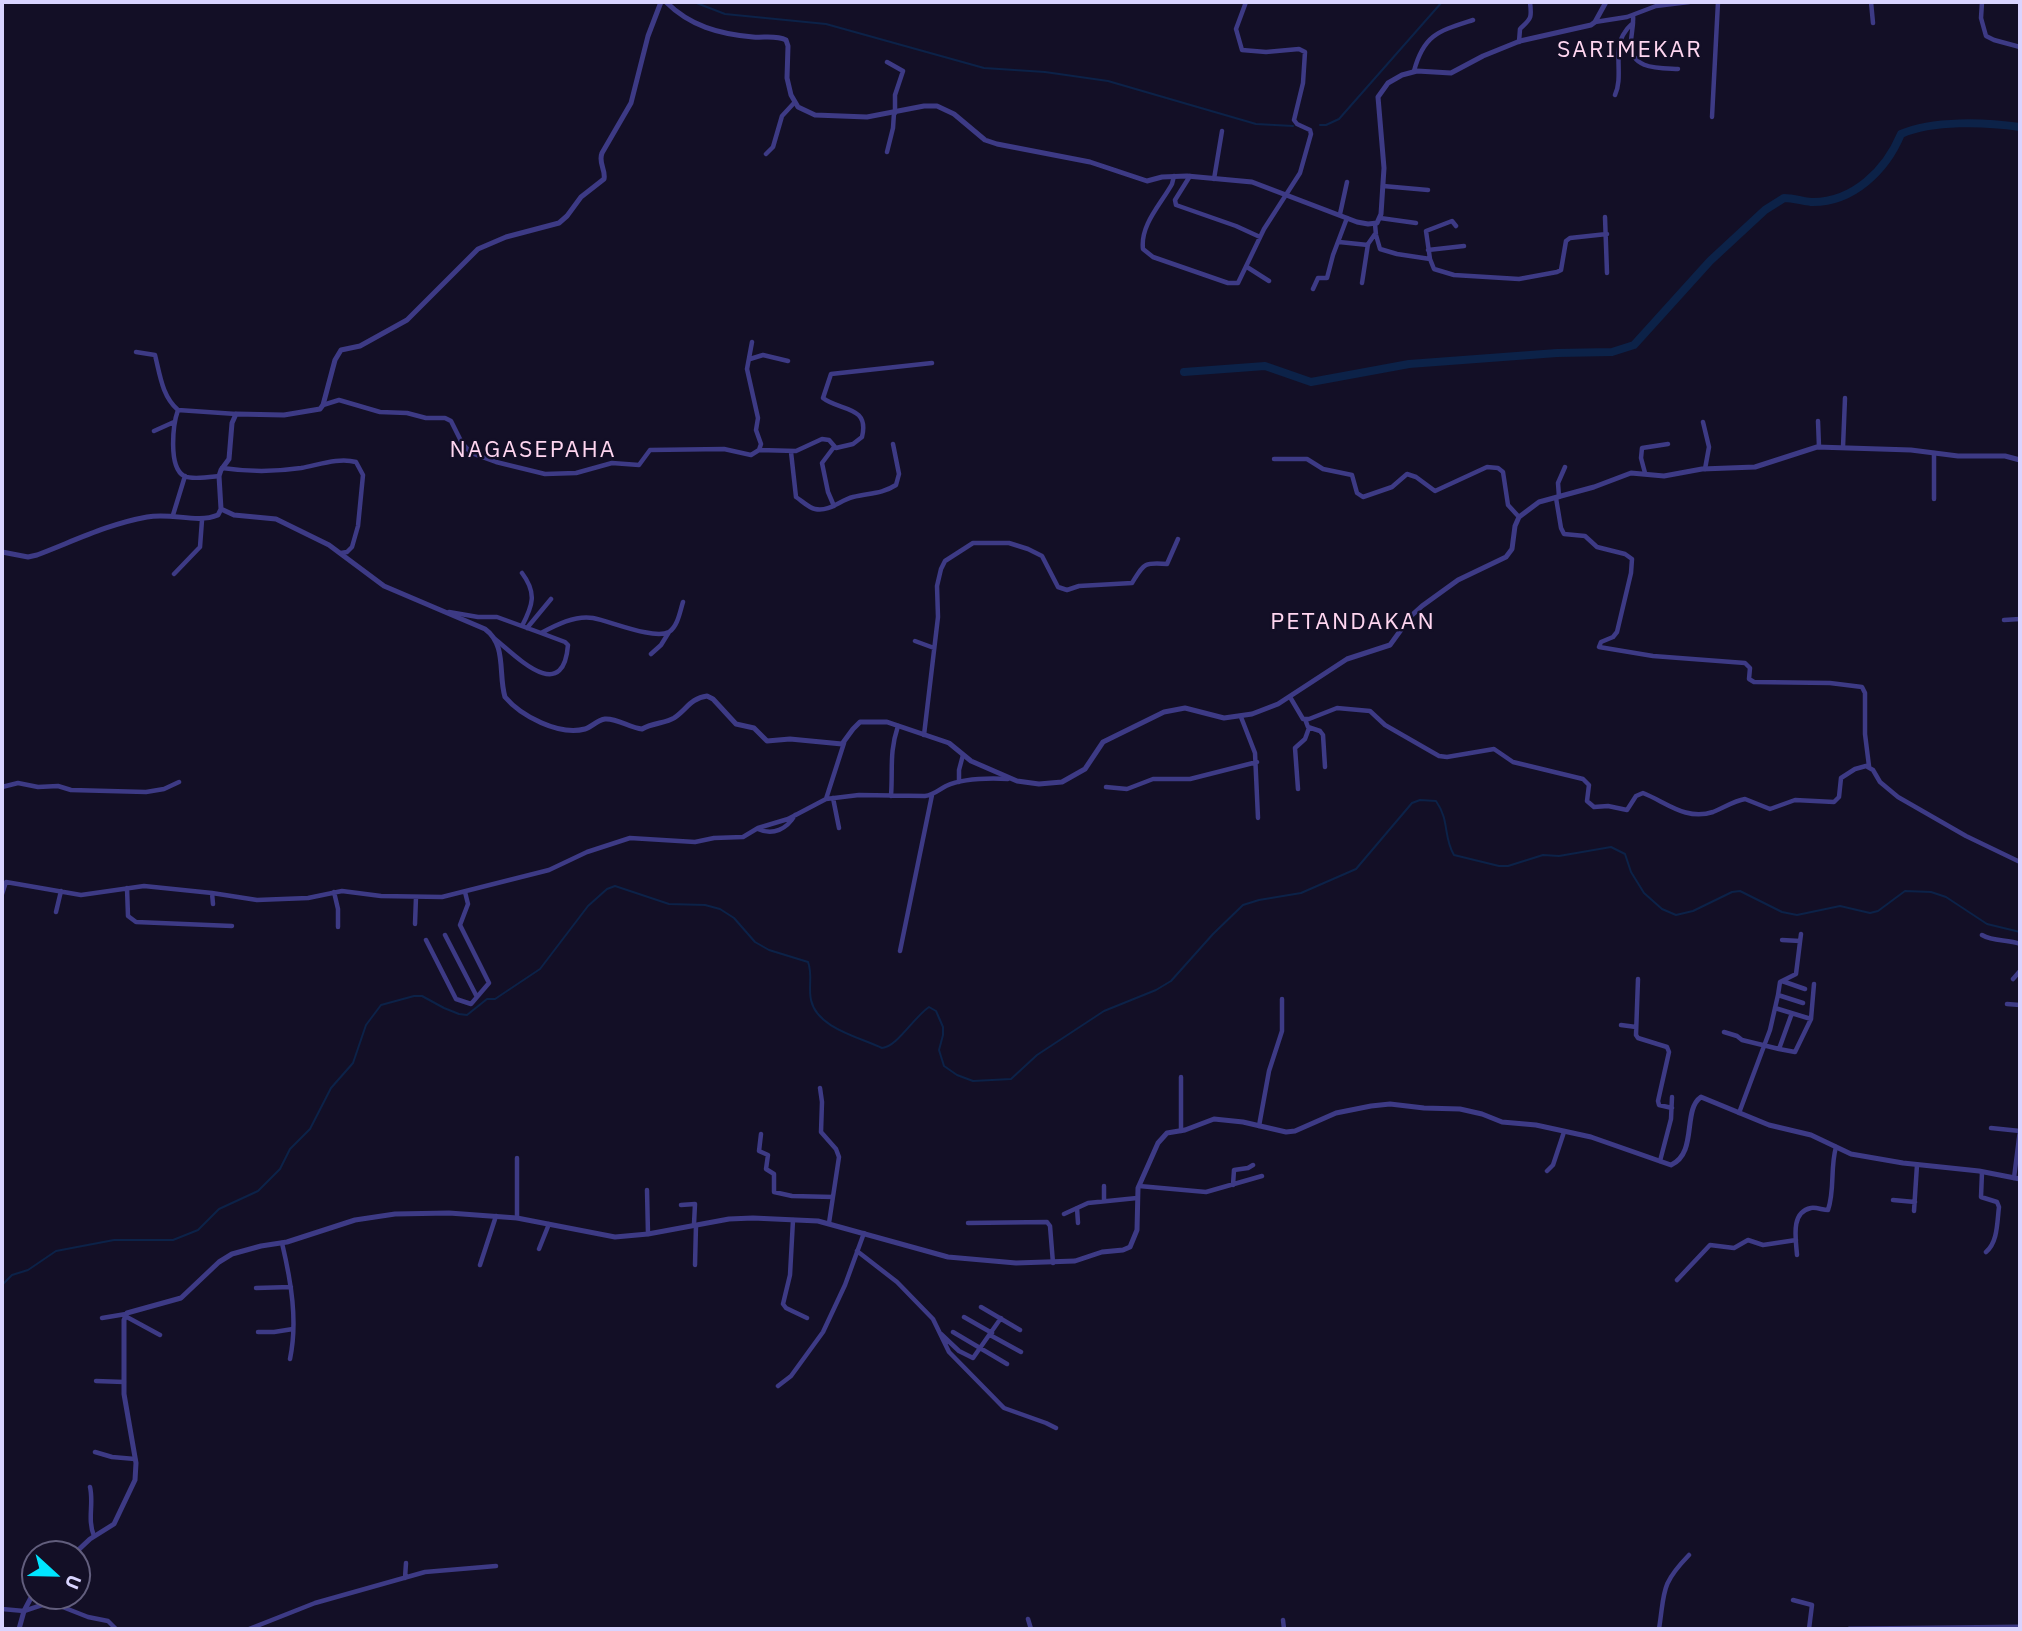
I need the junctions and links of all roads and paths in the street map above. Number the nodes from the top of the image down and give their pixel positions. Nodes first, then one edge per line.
1 (664, 2) edge
2 (1246, 2) edge
3 (1530, 2) edge
4 (1606, 2) edge
5 (1689, 2) edge
6 (1718, 2) edge
7 (1871, 2) edge
8 (1982, 2) edge
9 (1653, 4) edge
10 (1633, 15) junction
11 (1473, 20) dead end
12 (1595, 23) junction
13 (1634, 23) junction
14 (1873, 23) dead end
15 (1519, 42) junction
16 (2020, 47) edge
17 (887, 62) dead end
18 (1678, 69) dead end
19 (1413, 71) junction
20 (1615, 95) dead end
21 (794, 103) junction
22 (894, 113) junction
23 (1712, 117) dead end
24 (1222, 131) dead end
25 (887, 152) dead end
26 (766, 153) dead end
27 (1174, 176) junction
28 (1190, 176) junction
29 (1214, 179) junction
30 (1347, 182) dead end
31 (1383, 186) junction
32 (1429, 190) dead end
33 (1287, 195) junction
34 (1340, 214) junction
35 (1605, 217) dead end
36 (1347, 218) junction
37 (1380, 218) junction
38 (1416, 222) dead end
39 (1375, 224) junction
40 (1456, 226) dead end
41 (1376, 233) junction
42 (1607, 234) junction
43 (1260, 237) junction
44 (1339, 242) junction
45 (1368, 245) junction
46 (1464, 246) dead end
47 (1428, 250) junction
48 (1430, 259) junction
49 (1247, 267) junction
50 (1607, 273) dead end
51 (1269, 281) dead end
52 (1362, 283) dead end
53 (1313, 289) dead end
54 (752, 342) dead end
55 (136, 352) dead end
56 (749, 359) junction
57 (788, 361) dead end
58 (932, 363) dead end
59 (1845, 398) dead end
60 (323, 405) junction
61 (178, 410) junction
62 (236, 414) junction
63 (1818, 421) dead end
64 (174, 422) junction
65 (1703, 422) dead end
66 (154, 431) dead end
67 (894, 444) dead end
68 (1668, 444) dead end
69 (834, 447) junction
70 (1819, 447) junction
71 (1843, 447) junction
72 (759, 450) junction
73 (791, 452) junction
74 (1934, 453) junction
75 (1274, 459) dead end
76 (2020, 460) edge
77 (1565, 467) dead end
78 (222, 468) junction
79 (1705, 468) junction
80 (1645, 473) junction
81 (185, 476) junction
82 (219, 476) junction
83 (1558, 497) junction
84 (1934, 499) dead end
85 (834, 506) junction
86 (221, 509) junction
87 (173, 515) junction
88 (1520, 517) junction
89 (202, 520) junction
90 (1178, 539) dead end
91 (2, 552) edge
92 (340, 553) junction
93 (522, 573) dead end
94 (174, 575) dead end
95 (551, 599) dead end
96 (683, 602) dead end
97 (445, 612) junction
98 (2020, 619) edge
99 (2004, 620) dead end
100 (525, 627) junction
101 (670, 631) junction
102 (541, 633) junction
103 (495, 638) junction
104 (915, 641) dead end
105 (934, 648) junction
106 (651, 654) dead end
107 (1290, 697) junction
108 (1241, 717) junction
109 (1305, 719) junction
110 (898, 726) junction
111 (1310, 728) junction
112 (924, 736) junction
113 (844, 743) junction
114 (963, 755) junction
115 (1257, 762) junction
116 (1325, 767) dead end
117 (1869, 767) junction
118 (1011, 779) junction
119 (179, 782) dead end
120 (959, 782) junction
121 (2, 787) edge
122 (1106, 788) dead end
123 (1298, 789) dead end
124 (932, 795) junction
125 (891, 796) junction
126 (834, 798) junction
127 (826, 799) junction
128 (1258, 818) dead end
129 (839, 828) dead end
130 (2020, 862) edge
131 (4, 880) edge
132 (127, 888) junction
133 (61, 891) junction
134 (334, 892) junction
135 (466, 892) junction
136 (212, 893) junction
137 (2, 894) edge
138 (416, 897) junction
139 (213, 904) dead end
140 (56, 912) dead end
141 (415, 924) dead end
142 (232, 926) dead end
143 (338, 927) dead end
144 (1801, 934) dead end
145 (1982, 934) dead end
146 (444, 935) dead end
147 (426, 940) dead end
148 (1783, 940) dead end
149 (1800, 942) junction
150 (2020, 944) edge
151 (900, 951) dead end
152 (2020, 971) edge
153 (1638, 979) dead end
154 (2013, 979) dead end
155 (1782, 981) junction
156 (1814, 984) dead end
157 (1805, 989) dead end
158 (1777, 995) junction
159 (477, 997) junction
160 (1282, 999) dead end
161 (1803, 1003) dead end
162 (2007, 1004) dead end
163 (2020, 1004) edge
164 (1775, 1008) junction
165 (1792, 1013) junction
166 (1811, 1019) junction
167 (1621, 1025) dead end
168 (1636, 1027) junction
169 (1724, 1032) dead end
170 (1764, 1045) junction
171 (1779, 1049) junction
172 (1181, 1077) dead end
173 (820, 1088) dead end
174 (1672, 1097) dead end
175 (1672, 1108) junction
176 (1739, 1114) junction
177 (1259, 1127) junction
178 (1991, 1128) dead end
179 (2020, 1130) edge
180 (1181, 1131) junction
181 (1564, 1132) junction
182 (761, 1134) dead end
183 (1836, 1147) junction
184 (517, 1158) dead end
185 (1660, 1162) junction
186 (1917, 1164) junction
187 (1252, 1165) dead end
188 (1547, 1171) dead end
189 (1982, 1172) junction
190 (1262, 1176) dead end
191 (2017, 1179) edge
192 (1138, 1185) junction
193 (1104, 1186) dead end
194 (1233, 1186) junction
195 (647, 1190) dead end
196 (833, 1197) junction
197 (1137, 1198) junction
198 (1892, 1199) dead end
199 (1104, 1200) junction
200 (1914, 1202) junction
201 (681, 1205) dead end
202 (1077, 1208) junction
203 (1914, 1211) dead end
204 (1064, 1214) dead end
205 (496, 1216) junction
206 (517, 1218) junction
207 (793, 1220) junction
208 (719, 1221) junction
209 (549, 1223) junction
210 (829, 1223) junction
211 (968, 1223) dead end
212 (1078, 1223) dead end
213 (695, 1224) junction
214 (721, 1229) dead end
215 (863, 1233) junction
216 (649, 1234) junction
217 (1796, 1240) junction
218 (282, 1243) junction
219 (540, 1249) dead end
220 (858, 1251) junction
221 (1986, 1252) dead end
222 (1797, 1255) dead end
223 (1053, 1264) junction
224 (480, 1265) dead end
225 (695, 1265) dead end
226 (1677, 1280) dead end
227 (256, 1287) dead end
228 (291, 1287) junction
229 (981, 1307) dead end
230 (126, 1315) junction
231 (964, 1317) dead end
232 (102, 1318) dead end
233 (807, 1318) dead end
234 (1000, 1318) junction
235 (293, 1329) junction
236 (1020, 1330) dead end
237 (258, 1332) dead end
238 (953, 1332) dead end
239 (941, 1333) junction
240 (991, 1334) junction
241 (159, 1335) dead end
242 (982, 1348) junction
243 (1021, 1352) dead end
244 (290, 1359) dead end
245 (1007, 1364) dead end
246 (96, 1381) dead end
247 (124, 1382) junction
248 (778, 1386) dead end
249 (1056, 1428) dead end
250 (95, 1452) dead end
251 (135, 1459) junction
252 (90, 1487) dead end
253 (94, 1536) junction
254 (90, 1540) edge
255 (1689, 1555) dead end
256 (407, 1563) dead end
257 (496, 1566) dead end
258 (405, 1578) junction
259 (1793, 1600) dead end
260 (2, 1609) edge
261 (24, 1611) junction
262 (1028, 1619) dead end
263 (1283, 1619) dead end
264 (2020, 1627) edge
265 (1961, 1628) edge
266 (19, 1629) edge
267 (116, 1629) edge
268 (249, 1629) edge
269 (1031, 1629) edge
270 (1284, 1629) edge
271 (1659, 1629) edge
272 (1809, 1629) edge
273 (1849, 1629) edge

1 - 21 street
1 - 60 street
2 - 33 street
3 - 15 street
4 - 12 street
5 - 9 street
6 - 23 street
7 - 14 street
8 - 16 street
9 - 10 street
10 - 12 street
10 - 13 street
11 - 19 street
12 - 15 street
13 - 18 street
13 - 20 street
15 - 19 street
17 - 22 street
19 - 31 street
21 - 22 street
21 - 26 street
22 - 25 street
22 - 27 street
24 - 29 street
27 - 28 street
27 - 49 street
28 - 29 street
28 - 43 street
29 - 33 street
30 - 34 street
31 - 32 street
31 - 37 street
33 - 34 street
33 - 43 street
34 - 36 street
35 - 42 street
36 - 39 street
36 - 44 street
37 - 38 street
37 - 39 street
39 - 41 street
40 - 47 street
41 - 45 street
41 - 48 street
42 - 48 street
42 - 50 street
43 - 49 street
44 - 45 street
44 - 53 street
45 - 52 street
46 - 47 street
47 - 48 street
49 - 51 street
54 - 56 street
55 - 61 street
56 - 57 street
56 - 72 street
58 - 69 street
59 - 71 street
60 - 62 street
60 - 72 street
61 - 62 street
61 - 64 street
62 - 78 street
63 - 70 street
64 - 66 street
64 - 81 street
65 - 79 street
67 - 85 street
68 - 80 street
69 - 73 street
69 - 85 street
70 - 71 street
70 - 79 street
71 - 74 street
72 - 73 street
73 - 85 street
74 - 76 street
74 - 84 street
75 - 88 street
77 - 83 street
78 - 82 street
78 - 92 street
79 - 80 street
80 - 83 street
81 - 82 street
81 - 87 street
82 - 86 street
83 - 88 street
83 - 117 street
86 - 89 street
86 - 92 street
87 - 89 street
87 - 91 street
88 - 107 street
89 - 94 street
90 - 105 street
92 - 97 street
93 - 100 street
95 - 100 street
96 - 101 street
97 - 100 street
97 - 103 street
98 - 99 street
100 - 102 street
101 - 102 street
101 - 106 street
102 - 103 street
103 - 113 street
104 - 105 street
105 - 112 street
107 - 108 street
107 - 109 street
108 - 115 street
108 - 118 street
109 - 111 street
109 - 117 street
110 - 112 street
110 - 113 street
110 - 125 street
111 - 116 street
111 - 123 street
112 - 114 street
113 - 127 street
114 - 118 street
114 - 120 street
115 - 122 street
115 - 128 street
117 - 130 street
118 - 120 street
119 - 121 street
120 - 124 street
124 - 125 street
124 - 151 street
125 - 126 street
126 - 127 street
126 - 129 street
127 - 135 street
131 - 133 street
131 - 137 street
132 - 133 street
132 - 136 street
132 - 142 street
133 - 140 street
134 - 136 street
134 - 138 street
134 - 143 street
135 - 138 street
135 - 159 street
136 - 139 street
138 - 141 street
144 - 149 street
145 - 150 street
146 - 159 street
147 - 159 street
148 - 149 street
149 - 155 street
152 - 154 street
153 - 168 street
155 - 157 street
155 - 158 street
156 - 166 street
158 - 161 street
158 - 164 street
160 - 177 street
162 - 163 street
164 - 165 street
164 - 170 street
165 - 166 street
165 - 171 street
166 - 171 street
167 - 168 street
168 - 175 street
169 - 170 street
170 - 171 street
170 - 176 street
172 - 180 street
173 - 196 street
174 - 175 street
175 - 185 street
176 - 183 street
176 - 185 street
177 - 180 street
177 - 181 street
178 - 179 street
179 - 191 street
180 - 192 street
181 - 185 street
181 - 188 street
182 - 196 street
183 - 186 street
183 - 217 street
184 - 206 street
186 - 189 street
186 - 200 street
187 - 194 street
189 - 191 street
189 - 221 street
190 - 194 street
192 - 194 street
192 - 197 street
193 - 199 street
195 - 216 street
196 - 210 street
197 - 199 street
197 - 223 street
198 - 200 street
199 - 202 street
200 - 203 street
201 - 213 street
202 - 204 street
202 - 212 street
205 - 206 street
205 - 218 street
205 - 224 street
206 - 209 street
207 - 208 street
207 - 210 street
207 - 233 street
208 - 213 street
208 - 214 street
209 - 216 street
209 - 219 street
210 - 215 street
211 - 223 street
213 - 216 street
213 - 225 street
215 - 220 street
215 - 223 street
217 - 222 street
217 - 226 street
218 - 228 street
218 - 230 street
220 - 239 street
220 - 248 street
227 - 228 street
228 - 235 street
229 - 234 street
230 - 232 street
230 - 241 street
230 - 247 street
231 - 240 street
234 - 236 street
234 - 240 street
235 - 237 street
235 - 244 street
238 - 242 street
239 - 242 street
239 - 249 street
240 - 242 street
240 - 243 street
242 - 245 street
246 - 247 street
247 - 251 street
250 - 251 street
251 - 253 street
252 - 253 street
253 - 254 street
255 - 271 street
256 - 258 street
257 - 258 street
258 - 268 street
259 - 272 street
260 - 261 street
261 - 266 street
261 - 267 street
262 - 269 street
263 - 270 street
264 - 265 street
265 - 273 street

